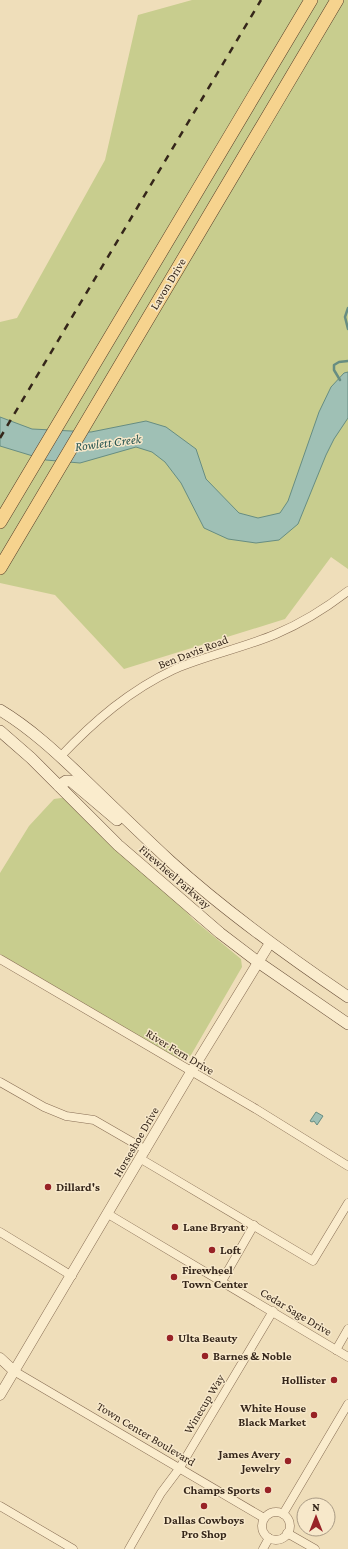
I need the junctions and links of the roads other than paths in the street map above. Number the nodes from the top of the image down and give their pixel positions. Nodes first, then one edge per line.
1 (311, 0) edge
2 (336, 0) edge
3 (0, 522) edge
4 (0, 568) edge
5 (348, 591) edge
6 (0, 710) edge
7 (0, 731) edge
8 (60, 757) junction
9 (59, 786) junction
10 (171, 862) junction
11 (270, 943) junction
12 (0, 958) edge
13 (258, 962) junction
14 (348, 997) edge
15 (348, 1024) edge
16 (191, 1072) junction
17 (0, 1082) edge
18 (146, 1150) junction
19 (141, 1159) junction
20 (348, 1166) edge
21 (348, 1203) edge
22 (108, 1214) junction
23 (254, 1225) junction
24 (0, 1232) edge
25 (72, 1276) junction
26 (222, 1281) junction
27 (272, 1311) junction
28 (348, 1329) edge
29 (336, 1350) junction
30 (348, 1357) edge
31 (0, 1358) edge
32 (0, 1365) edge
33 (14, 1371) junction
34 (0, 1395) edge
35 (348, 1404) edge
36 (179, 1469) junction
37 (0, 1506) edge
38 (283, 1514) junction
39 (264, 1518) junction
40 (287, 1533) junction
41 (269, 1538) junction
42 (73, 1549) edge
43 (129, 1549) edge
44 (263, 1549) edge
45 (315, 1549) edge

1 - 3 main road, Lavon Drive
2 - 4 main road, Lavon Drive
5 - 8 street, Ben Davis Road
6 - 8 main road, Firewheel Parkway
7 - 9 main road, Firewheel Parkway
8 - 10 main road, Firewheel Parkway
9 - 10 main road
9 - 13 main road, Firewheel Parkway
10 - 11 main road, Firewheel Parkway
11 - 13 street, Horseshoe Drive
11 - 14 main road, Firewheel Parkway
12 - 16 street, River Fern Drive
13 - 15 main road, Firewheel Parkway
13 - 16 street, Horseshoe Drive
16 - 18 street, Horseshoe Drive
16 - 20 street, River Fern Drive
17 - 18 street
18 - 19 street, Horseshoe Drive
19 - 22 street, Horseshoe Drive
19 - 23 street
21 - 23 street
22 - 25 street, Horseshoe Drive
22 - 26 street, Cedar Sage Drive
23 - 26 street
24 - 25 street
25 - 33 street, Horseshoe Drive
26 - 27 street, Cedar Sage Drive
27 - 29 street, Cedar Sage Drive
27 - 36 street, Winecup Way
28 - 29 street
29 - 30 street, Cedar Sage Drive
31 - 33 street, Town Center Boulevard
32 - 33 street, Town Center Boulevard
33 - 34 street, Horseshoe Drive
33 - 36 street, Town Center Boulevard
35 - 38 street
36 - 39 street, Town Center Boulevard
36 - 43 street, Winecup Way
37 - 42 street
38 - 39 street
38 - 40 street
39 - 41 street
40 - 41 street
40 - 45 street
41 - 44 street

